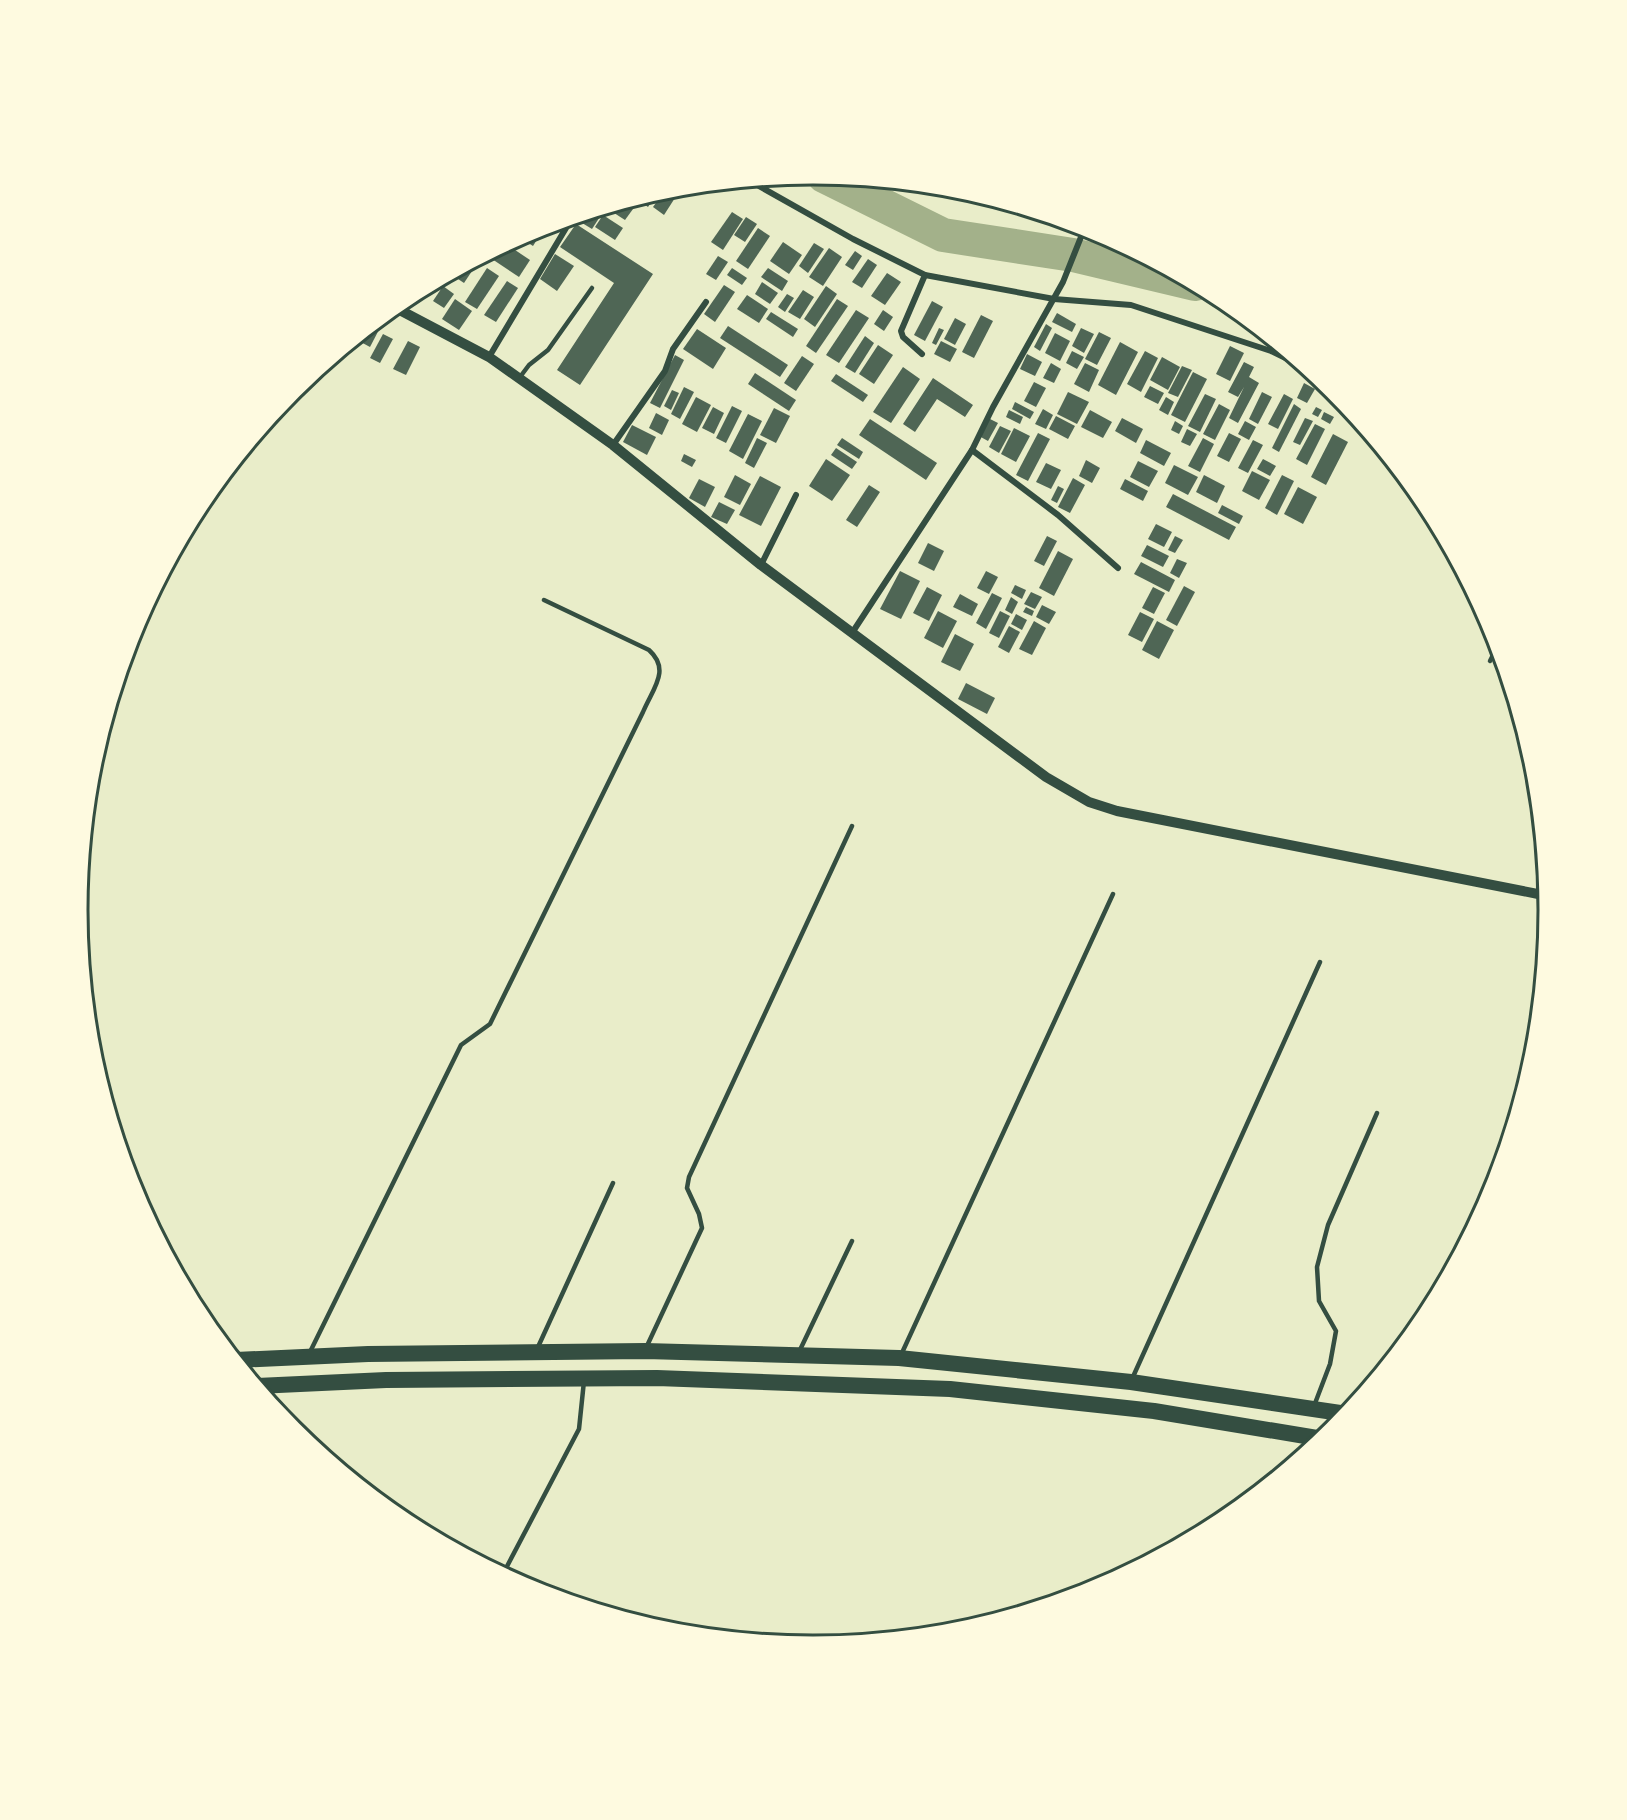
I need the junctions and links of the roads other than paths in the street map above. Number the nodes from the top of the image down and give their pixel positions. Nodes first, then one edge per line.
1 (761, 187) edge
2 (566, 229) edge
3 (1082, 236) edge
4 (925, 275) junction
5 (592, 288) dead end
6 (1054, 299) junction
7 (706, 302) dead end
8 (404, 312) edge
9 (922, 354) dead end
10 (1280, 356) edge
11 (489, 357) junction
12 (518, 379) junction
13 (614, 446) junction
14 (972, 450) junction
15 (796, 495) dead end
16 (761, 565) junction
17 (1118, 568) dead end
18 (544, 600) dead end
19 (852, 633) junction
20 (1492, 657) edge
21 (1490, 661) dead end
22 (852, 826) dead end
23 (1113, 894) dead end
24 (1538, 894) edge
25 (1320, 962) dead end
26 (1377, 1113) dead end
27 (613, 1183) dead end
28 (852, 1241) dead end
29 (645, 1351) junction
30 (535, 1352) junction
31 (798, 1354) junction
32 (308, 1356) junction
33 (899, 1358) junction
34 (245, 1360) edge
35 (584, 1378) junction
36 (1131, 1382) junction
37 (266, 1386) edge
38 (1313, 1407) junction
39 (1337, 1412) edge
40 (1311, 1437) edge
41 (507, 1566) edge

1 - 4 street
2 - 11 street
3 - 6 street
4 - 6 street
4 - 9 street
5 - 12 lane
6 - 10 street
6 - 14 street
7 - 13 street
8 - 11 street
11 - 12 street
12 - 13 street
13 - 16 street
14 - 17 street
14 - 19 street
15 - 16 street
16 - 19 street
18 - 32 lane
19 - 24 street
20 - 21 lane
22 - 29 lane
23 - 33 lane
25 - 36 lane
26 - 38 lane
27 - 30 lane
28 - 31 lane
29 - 30 highway
29 - 31 highway
30 - 32 highway
31 - 33 highway
32 - 34 highway
33 - 36 highway
35 - 37 highway
35 - 40 highway
35 - 41 lane
36 - 38 highway
38 - 39 highway

